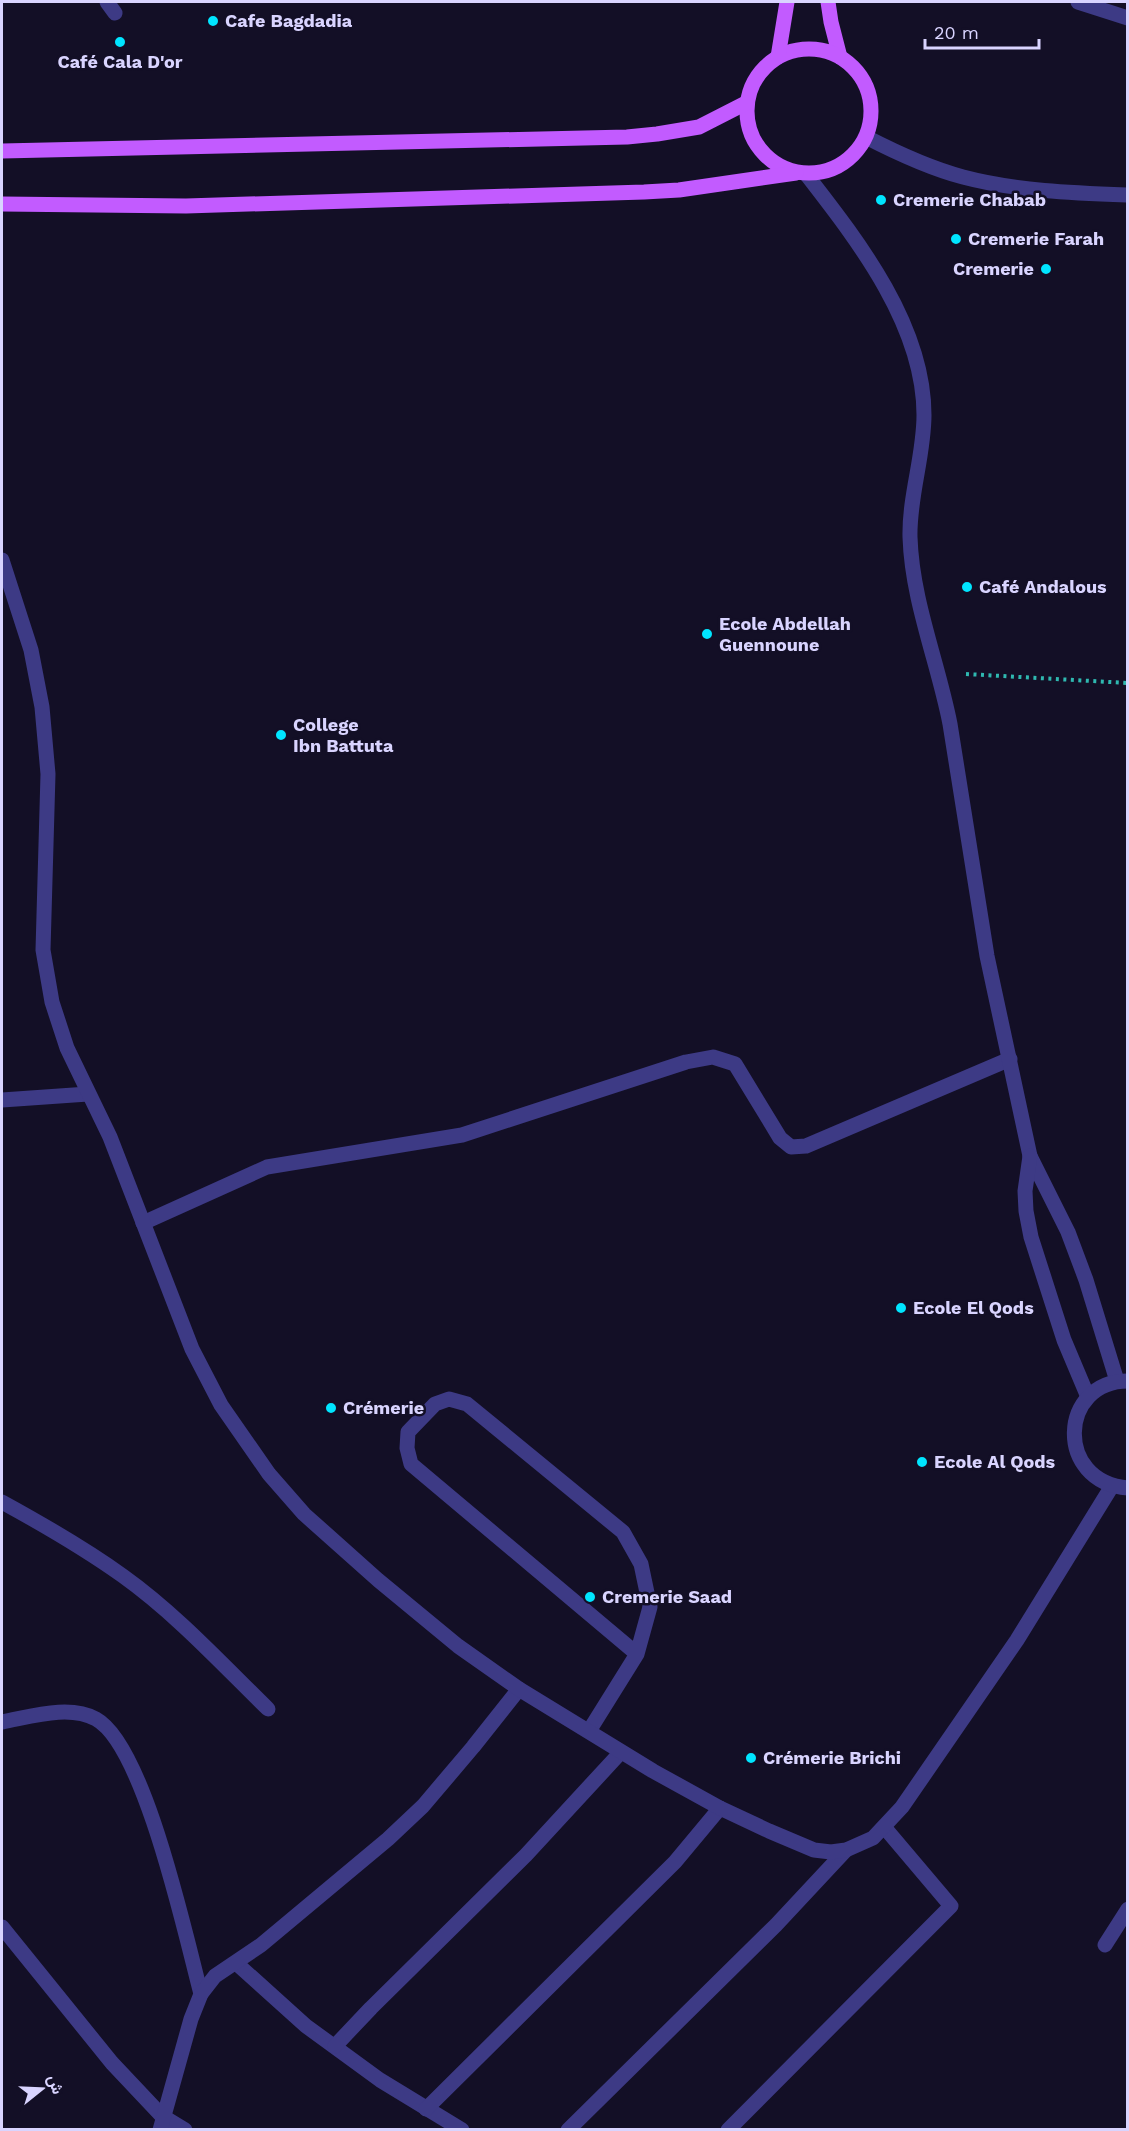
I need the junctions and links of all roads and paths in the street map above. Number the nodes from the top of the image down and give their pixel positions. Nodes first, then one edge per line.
1 (787, 2) edge
2 (828, 2) edge
3 (1078, 2) edge
4 (1128, 18) edge
5 (778, 57) junction
6 (840, 57) junction
7 (746, 103) junction
8 (866, 137) junction
9 (2, 151) edge
10 (801, 173) junction
11 (1128, 195) edge
12 (2, 204) edge
13 (2, 560) edge
14 (939, 672) junction
15 (1128, 683) edge
16 (1010, 1059) junction
17 (88, 1094) junction
18 (2, 1100) edge
19 (1030, 1156) junction
20 (143, 1223) junction
21 (1122, 1381) edge
22 (1088, 1397) junction
23 (1120, 1487) edge
24 (2, 1502) edge
25 (637, 1654) junction
26 (519, 1689) junction
27 (268, 1709) dead end
28 (2, 1722) edge
29 (589, 1731) junction
30 (621, 1752) junction
31 (720, 1808) junction
32 (885, 1828) junction
33 (846, 1850) junction
34 (1128, 1909) edge
35 (2, 1927) edge
36 (1105, 1945) dead end
37 (236, 1963) junction
38 (201, 1994) junction
39 (335, 2046) junction
40 (426, 2109) junction
41 (161, 2123) edge
42 (185, 2130) edge
43 (462, 2130) edge
44 (568, 2130) edge
45 (728, 2130) edge

1 - 5 main road
2 - 6 main road
3 - 4 street
5 - 6 main road
5 - 7 main road
6 - 8 main road
7 - 9 main road
7 - 10 main road
8 - 10 main road
8 - 11 street
10 - 12 main road
10 - 14 street
13 - 17 street
14 - 15 path
14 - 16 street
16 - 19 street
16 - 20 street
17 - 18 street
17 - 20 street
19 - 21 street
19 - 22 street
20 - 26 street
21 - 22 street
22 - 23 street
23 - 32 street
24 - 27 street
25 - 25 street
25 - 29 street
26 - 29 street
26 - 37 street
28 - 38 street
29 - 30 street
30 - 31 street
30 - 39 street
31 - 33 street
31 - 40 street
32 - 33 street
32 - 45 street
33 - 44 street
34 - 36 street
35 - 41 street
37 - 38 street
37 - 39 street
38 - 41 street
39 - 40 street
40 - 43 street
41 - 42 street

